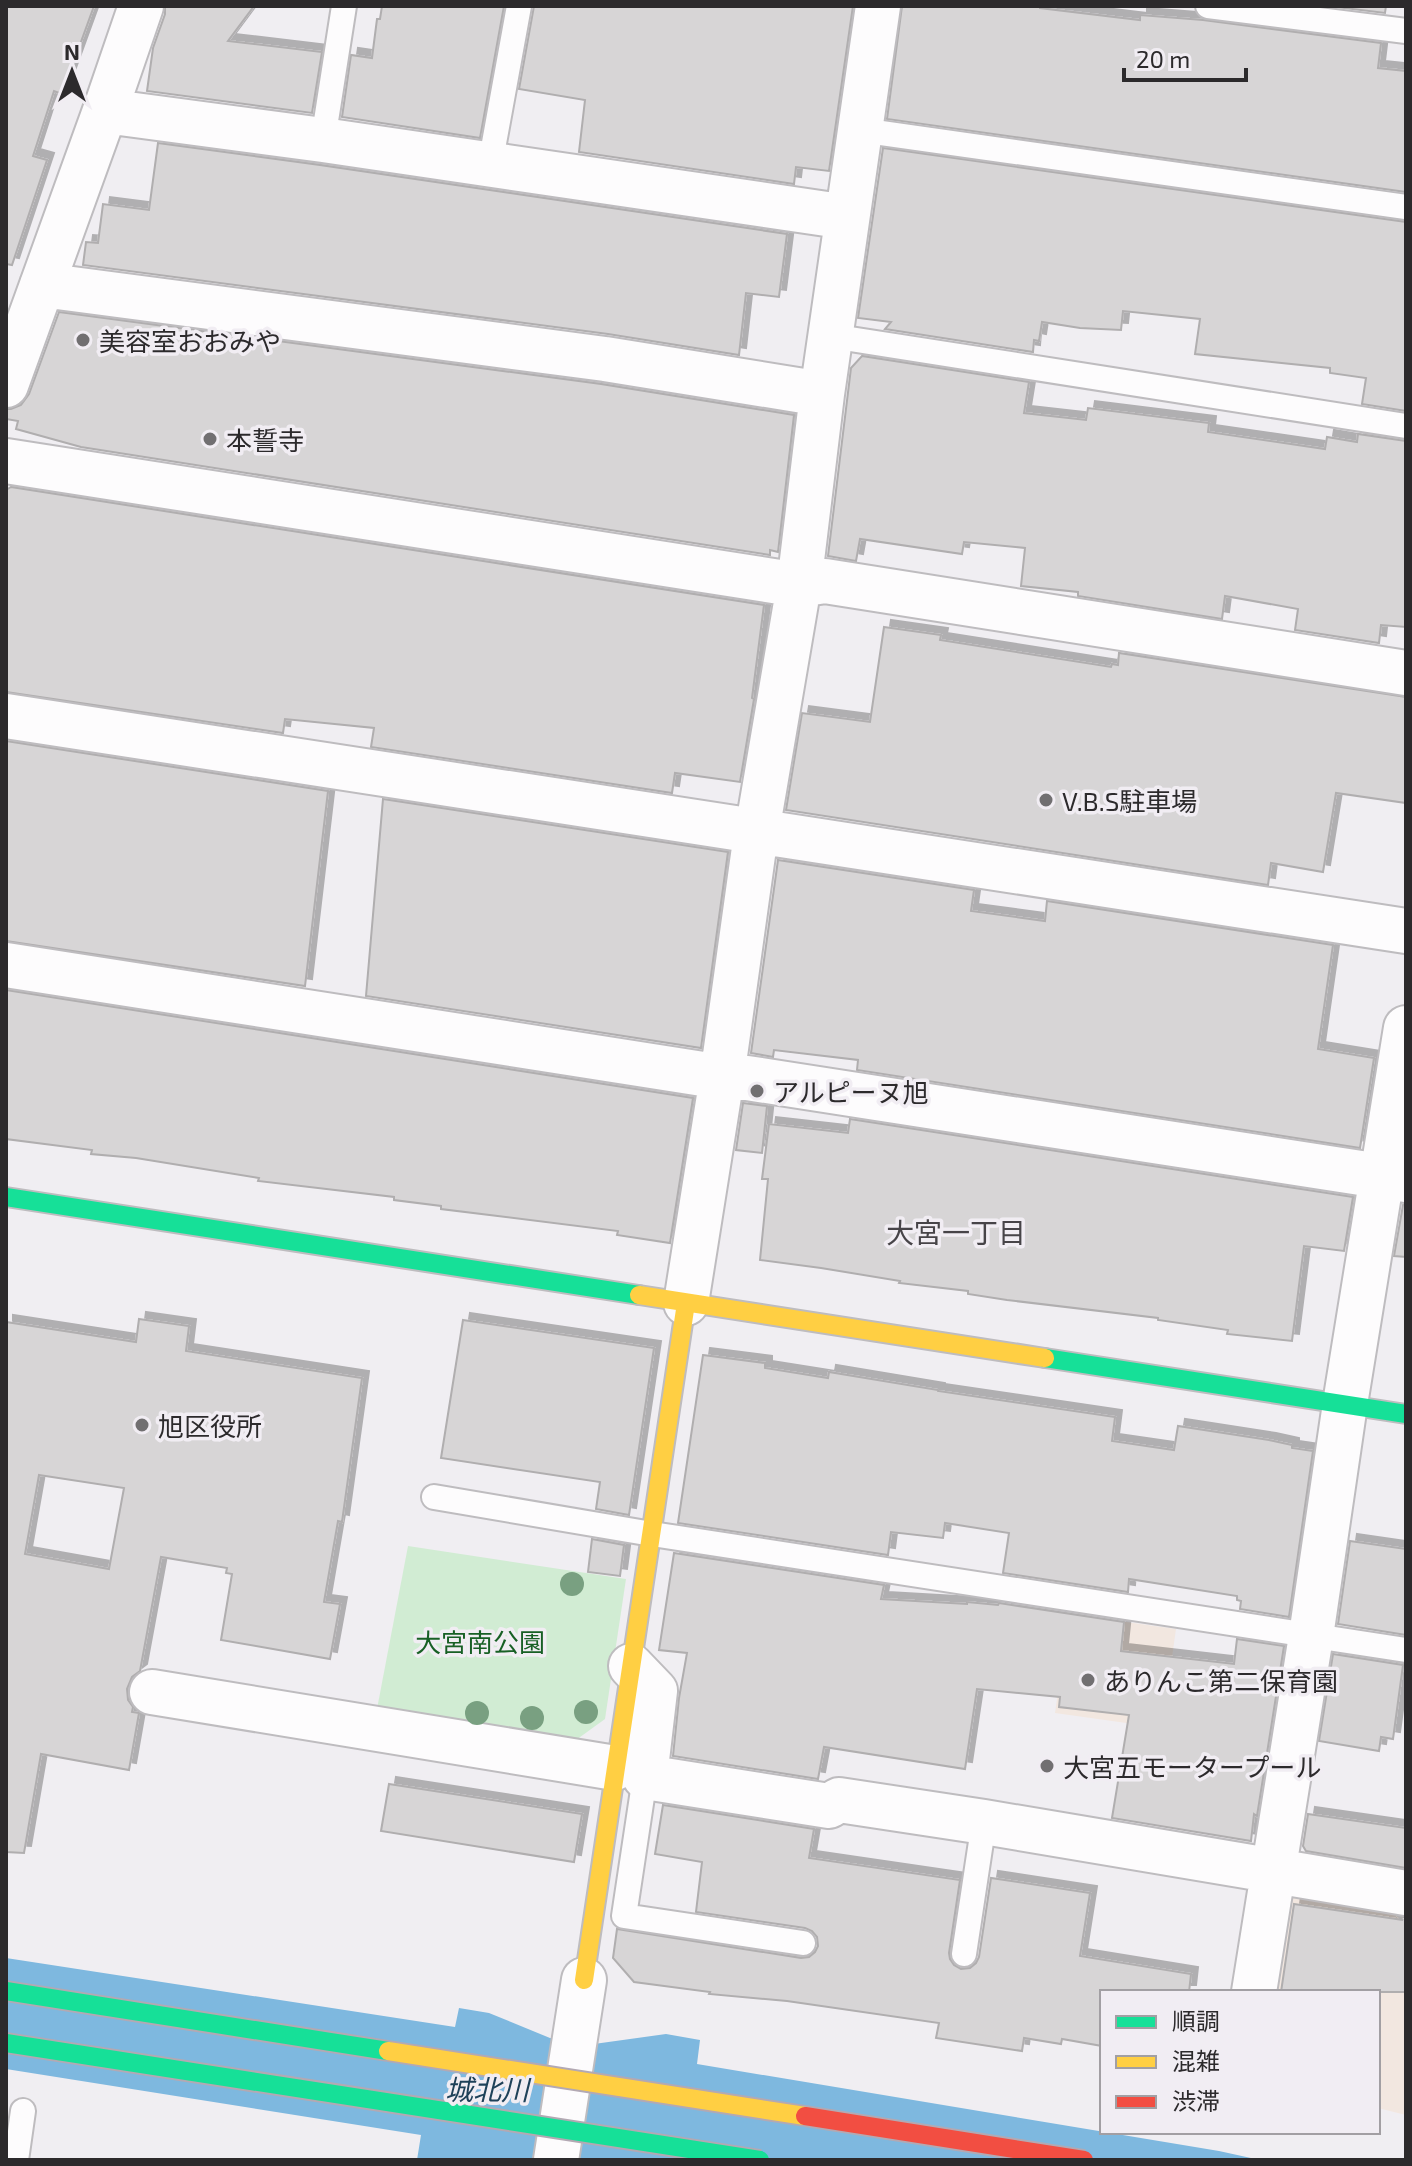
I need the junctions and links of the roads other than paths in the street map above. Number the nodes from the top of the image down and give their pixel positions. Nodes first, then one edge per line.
1 (141, 6) edge
2 (344, 6) edge
3 (519, 6) edge
4 (878, 6) edge
5 (1208, 6) edge
6 (1406, 31) edge
7 (105, 111) junction
8 (860, 130) junction
9 (323, 140) junction
10 (490, 165) junction
11 (1406, 207) edge
12 (847, 217) junction
13 (42, 285) junction
14 (831, 336) junction
15 (6, 385) edge
16 (822, 394) junction
17 (1406, 426) edge
18 (6, 461) edge
19 (799, 585) junction
20 (1406, 673) edge
21 (6, 716) edge
22 (757, 833) junction
23 (1406, 931) edge
24 (6, 965) edge
25 (1406, 1028) edge
26 (722, 1077) junction
27 (1395, 1178) edge
28 (6, 1197) edge
29 (686, 1303) junction
30 (1345, 1404) junction
31 (1406, 1414) edge
32 (434, 1497) dead end
33 (652, 1534) junction
34 (1311, 1636) junction
35 (1406, 1650) edge
36 (631, 1666) joint
37 (152, 1692) dead end
38 (630, 1772) junction
39 (984, 1822) junction
40 (1273, 1872) junction
41 (1406, 1893) edge
42 (803, 1943) dead end
43 (964, 1954) dead end
44 (584, 1980) joint
45 (1254, 1990) edge
46 (6, 1991) edge
47 (6, 2043) edge
48 (23, 2111) dead end
49 (16, 2160) edge
50 (556, 2160) edge
51 (760, 2160) edge
52 (1084, 2160) edge

1 - 7 street
2 - 9 lane
3 - 10 lane
4 - 8 street
5 - 6 lane
7 - 9 street
7 - 13 street
8 - 11 lane
8 - 12 street
9 - 10 street
10 - 12 street
12 - 14 street
13 - 15 street
13 - 16 street
14 - 16 street
14 - 17 lane
16 - 19 street
18 - 19 street
19 - 20 street
19 - 22 street
21 - 22 street
22 - 23 street
22 - 26 street
24 - 26 street
25 - 27 street
26 - 27 street
26 - 29 street
27 - 30 street
28 - 29 main road
29 - 30 main road
29 - 33 main road
30 - 31 main road
30 - 34 street
32 - 33 lane
33 - 34 lane
33 - 36 main road
34 - 35 lane
34 - 40 street
36 - 38 street
37 - 38 street
38 - 39 street
38 - 42 lane
38 - 44 main road
39 - 40 street
39 - 43 lane
40 - 41 street
40 - 45 street
44 - 50 street, bridge
46 - 52 main road, bridge
47 - 51 main road, bridge
48 - 49 lane

